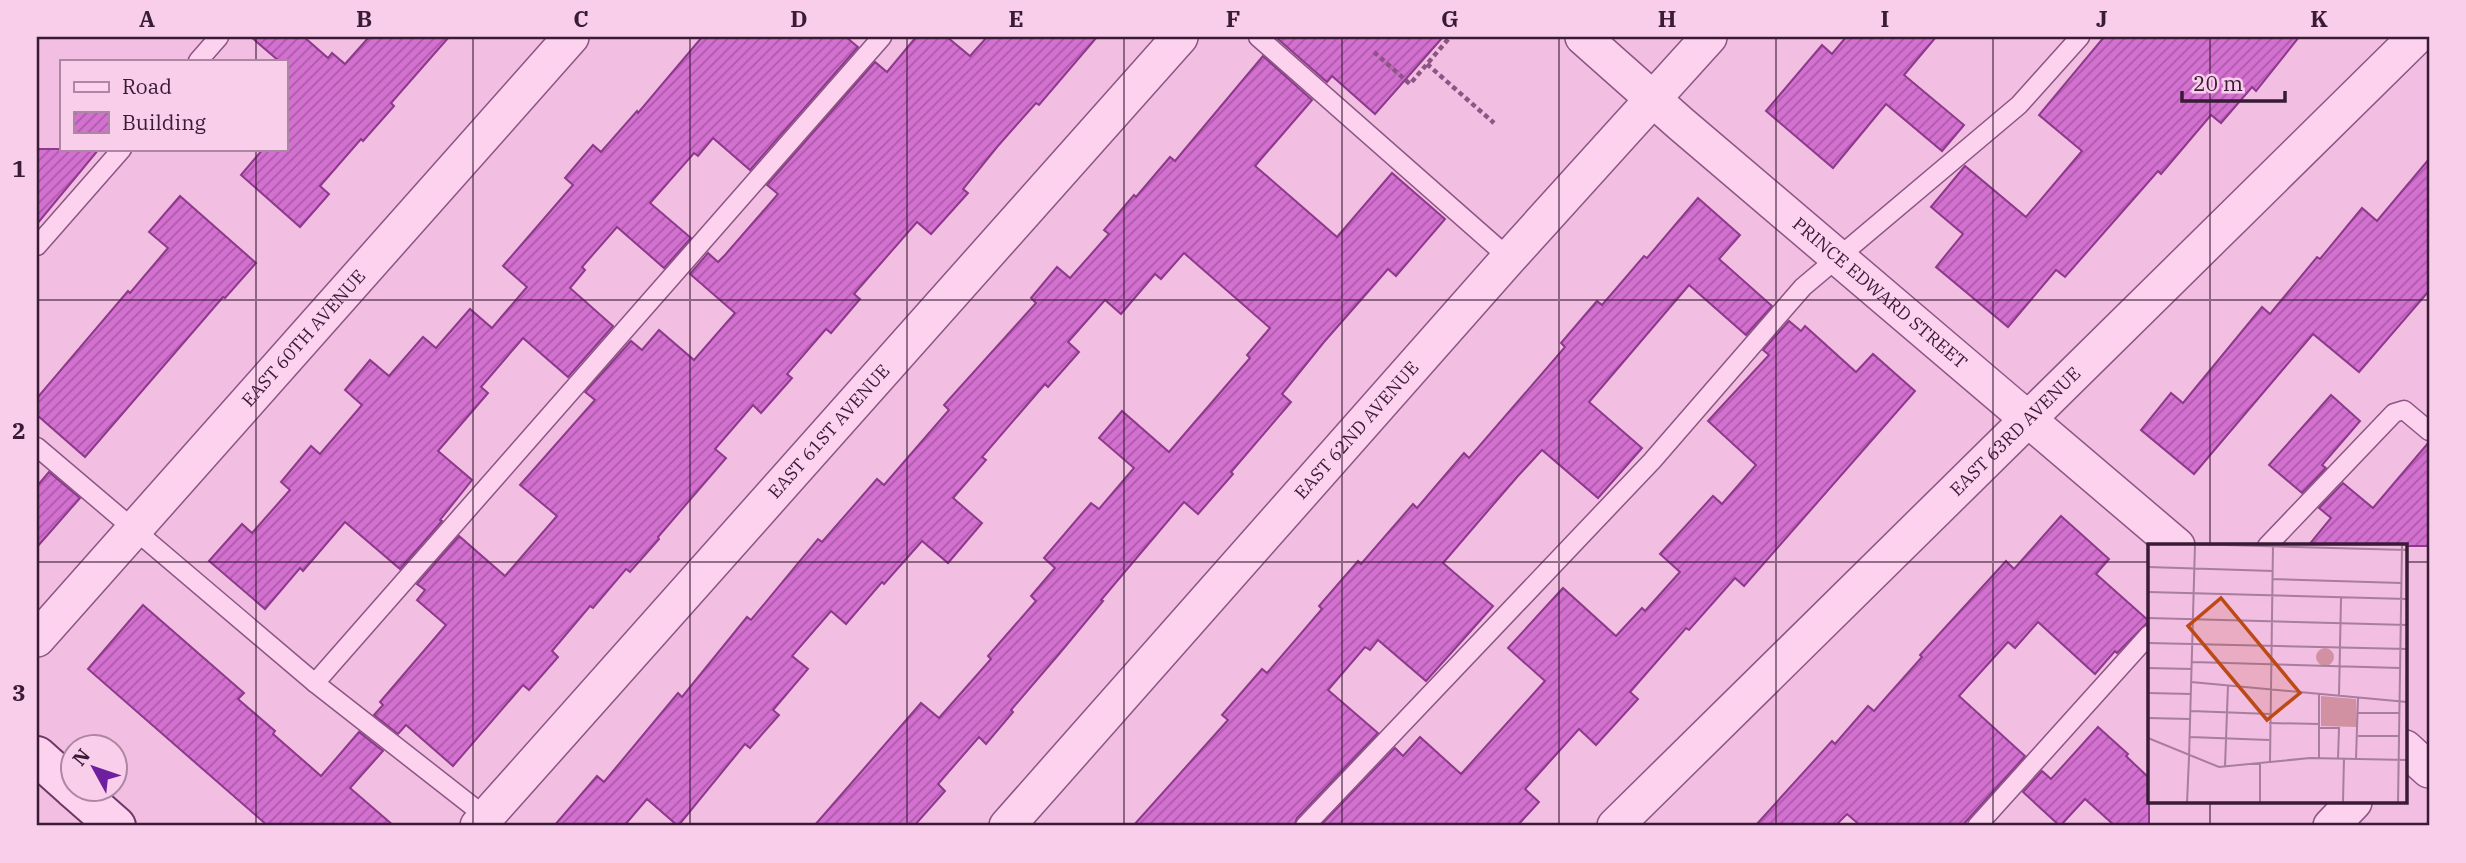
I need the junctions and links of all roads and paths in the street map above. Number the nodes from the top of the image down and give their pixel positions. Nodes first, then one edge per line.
1 (219, 37) edge
2 (571, 37) edge
3 (881, 37) edge
4 (1180, 37) edge
5 (1258, 37) edge
6 (1450, 37) edge
7 (1583, 37) edge
8 (1709, 37) edge
9 (2080, 37) edge
10 (2416, 37) edge
11 (1374, 52) dead end
12 (199, 60) edge
13 (1427, 64) junction
14 (1652, 99) junction
15 (1494, 122) dead end
16 (121, 150) edge
17 (37, 246) edge
18 (1837, 257) junction
19 (1509, 258) junction
20 (2026, 419) junction
21 (2429, 431) edge
22 (37, 447) edge
23 (134, 529) junction
24 (2175, 544) edge
25 (2269, 544) edge
26 (2148, 636) edge
27 (37, 639) edge
28 (315, 683) junction
29 (2406, 749) edge
30 (37, 756) edge
31 (2429, 770) edge
32 (60, 777) edge
33 (91, 804) edge
34 (2352, 804) edge
35 (487, 823) edge
36 (116, 826) edge
37 (1007, 826) edge
38 (1305, 826) edge
39 (1615, 826) edge
40 (1977, 826) edge
41 (2331, 826) edge

1 - 12 lane
2 - 23 street, EAST 60TH AVENUE
3 - 28 lane
4 - 35 street, EAST 61ST AVENUE
5 - 19 lane
6 - 13 path
7 - 14 street, PRINCE EDWARD STREET
8 - 14 street, EAST 62ND AVENUE
9 - 18 lane
10 - 20 street, EAST 63RD AVENUE
11 - 13 path
13 - 15 path
14 - 18 street, PRINCE EDWARD STREET
14 - 19 street, EAST 62ND AVENUE
16 - 17 lane
18 - 20 street, PRINCE EDWARD STREET
18 - 38 lane
19 - 37 street, EAST 62ND AVENUE
20 - 24 street, PRINCE EDWARD STREET
20 - 39 street, EAST 63RD AVENUE
21 - 25 lane
22 - 23 lane
23 - 27 street, EAST 60TH AVENUE
23 - 28 lane
26 - 40 lane
28 - 35 lane
29 - 31 street
30 - 32 main road
33 - 36 main road
34 - 41 street

